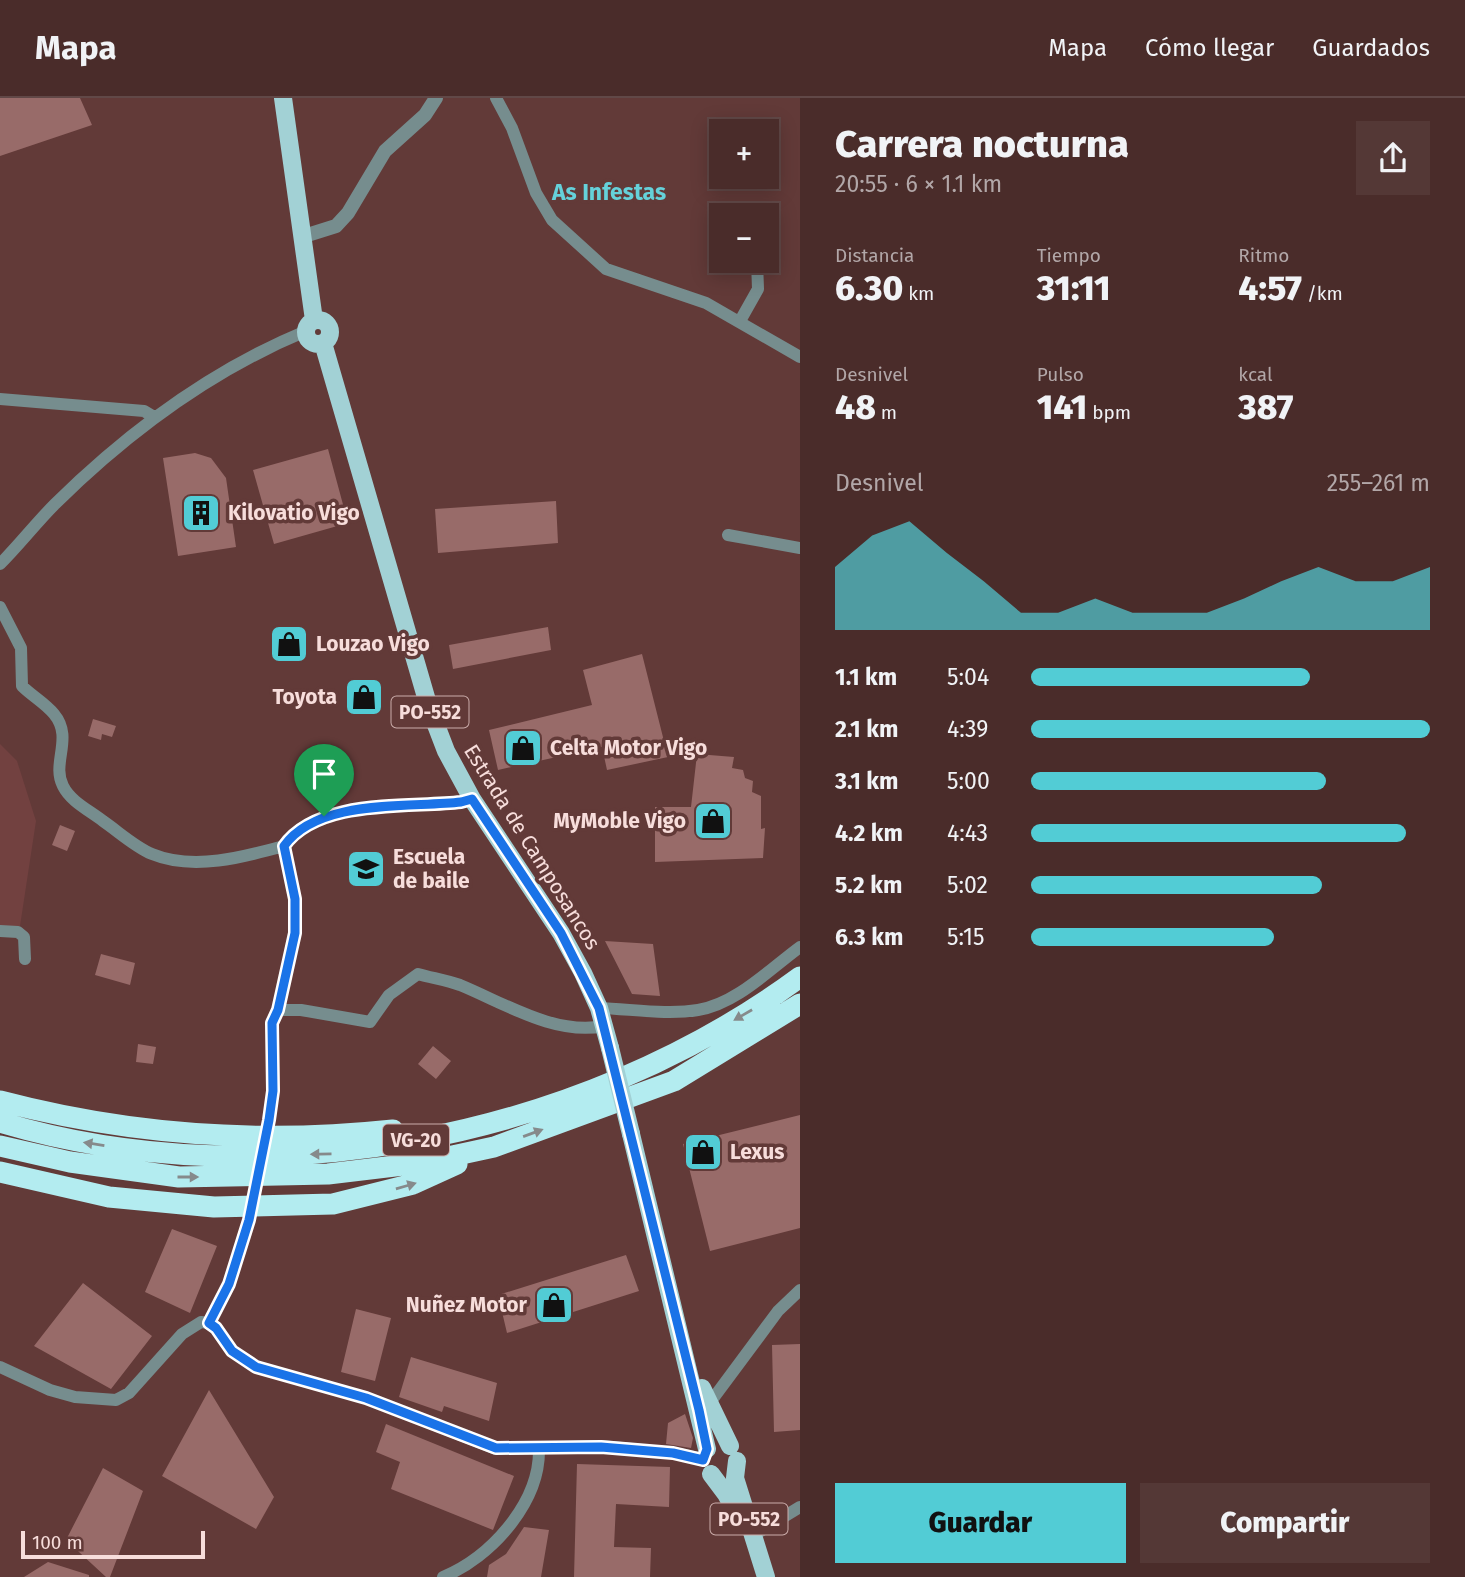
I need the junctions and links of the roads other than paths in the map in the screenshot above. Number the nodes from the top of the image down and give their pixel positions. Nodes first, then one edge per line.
1 (283, 98) edge
2 (436, 98) edge
3 (496, 98) edge
4 (302, 237) junction
5 (757, 273) edge
6 (740, 321) junction
7 (310, 326) junction
8 (800, 357) edge
9 (0, 399) edge
10 (154, 417) junction
11 (728, 535) dead end
12 (800, 548) edge
13 (0, 564) edge
14 (0, 607) edge
15 (472, 799) junction
16 (284, 846) junction
17 (0, 931) edge
18 (800, 947) edge
19 (26, 958) dead end
20 (800, 978) edge
21 (800, 1004) edge
22 (599, 1008) junction
23 (278, 1010) junction
24 (604, 1026) junction
25 (0, 1101) edge
26 (533, 1110) junction
27 (0, 1122) edge
28 (0, 1146) edge
29 (494, 1147) junction
30 (0, 1172) edge
31 (800, 1290) edge
32 (209, 1323) junction
33 (680, 1336) junction
34 (0, 1367) edge
35 (712, 1401) junction
36 (539, 1449) junction
37 (734, 1453) junction
38 (707, 1461) junction
39 (800, 1507) edge
40 (754, 1535) junction
41 (443, 1577) edge
42 (765, 1577) edge

1 - 4 main road
2 - 4 street
3 - 6 street
4 - 7 main road
5 - 6 street
6 - 8 street
7 - 10 street
7 - 15 main road, Estrada de Camposancos / PO-552
9 - 10 street
10 - 13 street
11 - 12 street
14 - 16 street
15 - 16 street
15 - 22 main road, Estrada de Camposancos / PO-552
16 - 23 street
17 - 19 street
18 - 22 street
20 -> 26 highway, VG-20
29 -> 21 highway, VG-20
22 - 24 main road, Estrada de Camposancos / PO-552
23 - 24 street
23 - 32 street, bridge
24 - 33 main road, Estrada de Camposancos / PO-552, bridge
25 - 26 highway
26 -> 27 highway, VG-20
28 -> 29 highway, VG-20
30 -> 29 highway
31 - 35 street
32 - 34 street
32 - 36 street
33 - 35 main road, Estrada de Camposancos / PO-552
33 - 38 main road, Estrada de Camposancos / PO-552
35 - 37 main road, Estrada de Camposancos / PO-552
36 - 38 street
36 - 41 street
37 - 38 main road
37 - 38 main road, PO-552
37 - 40 main road, Estrada de Camposancos / PO-552
38 - 42 main road, Estrada de Camposancos / PO-552
39 - 40 street
40 - 42 main road, Estrada de Camposancos / PO-552

